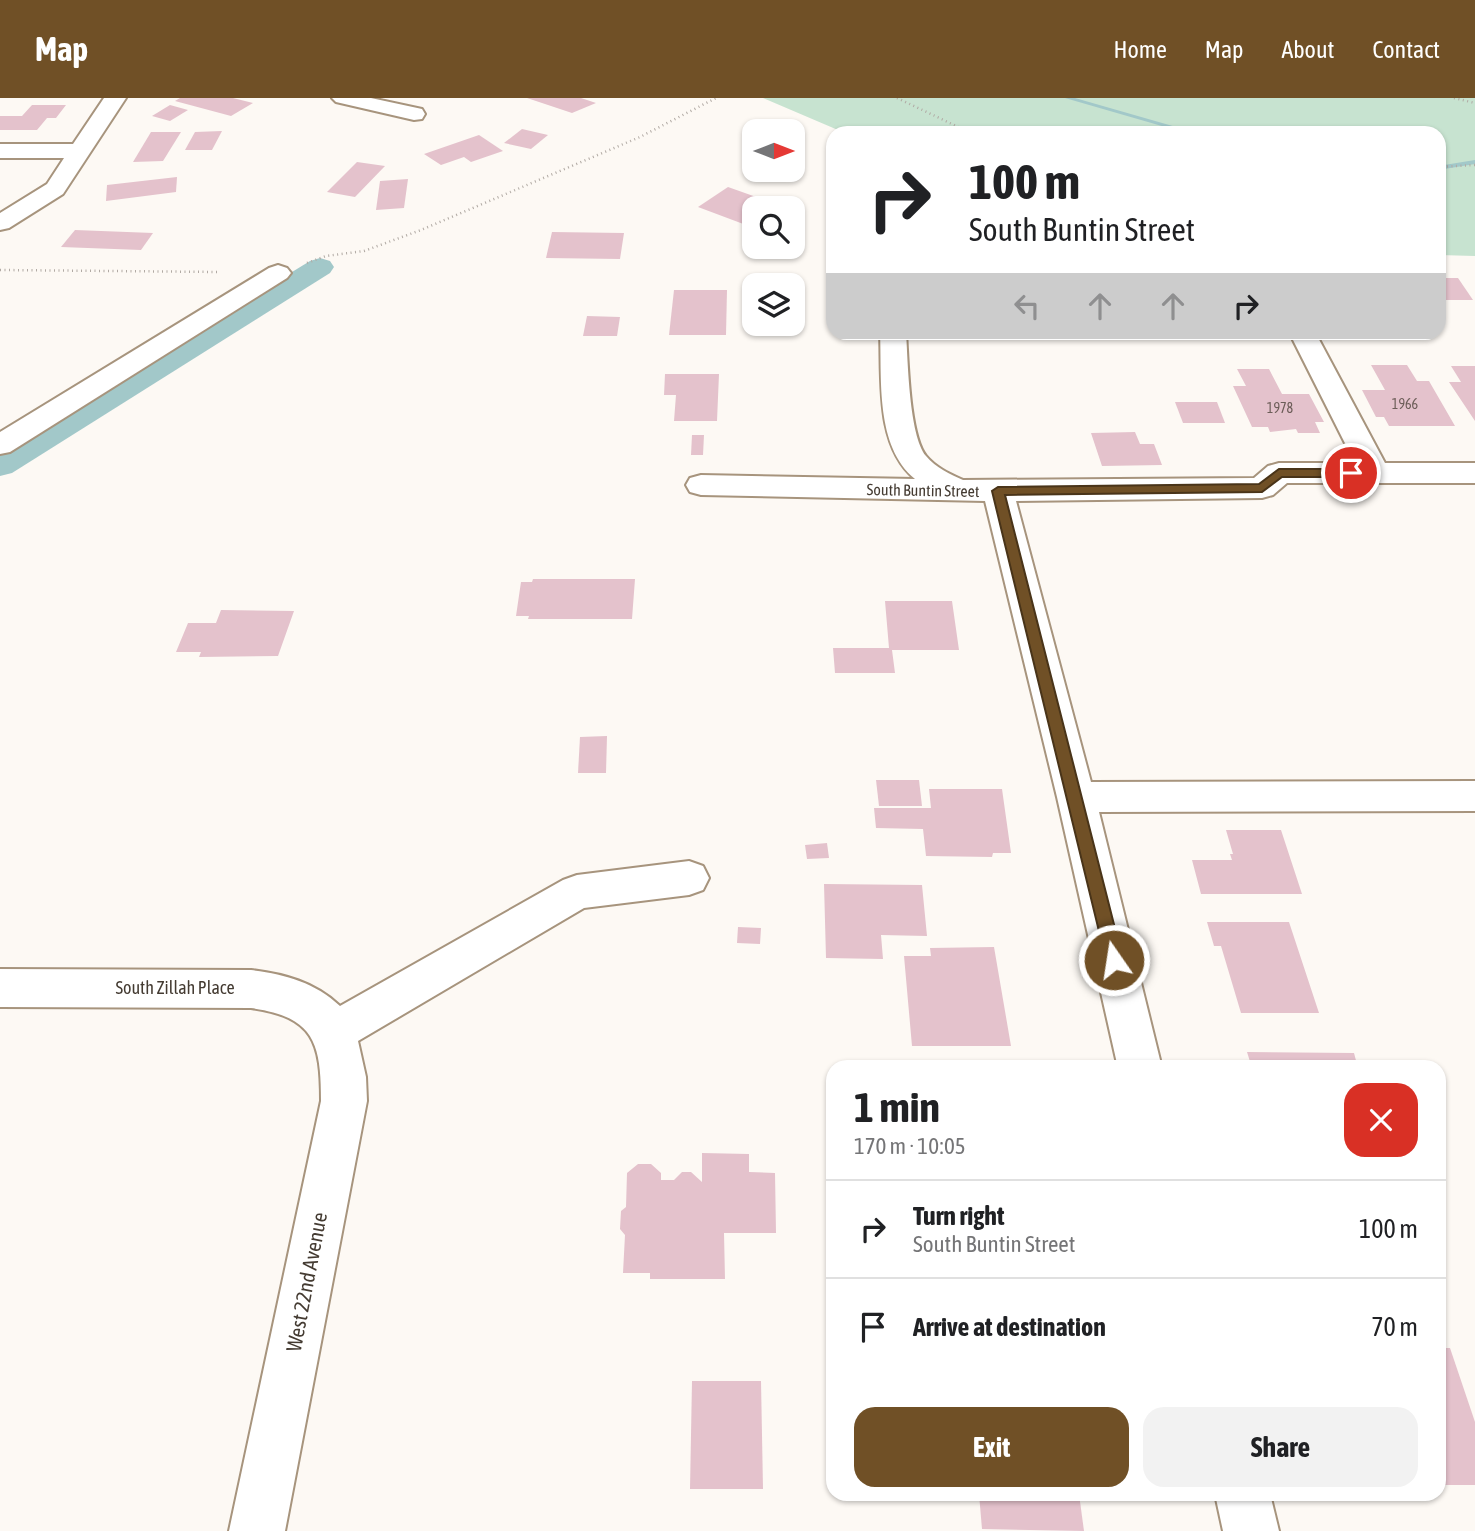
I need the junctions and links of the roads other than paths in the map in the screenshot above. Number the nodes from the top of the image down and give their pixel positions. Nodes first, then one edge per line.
1 (115, 98) edge
2 (343, 98) edge
3 (414, 114) dead end
4 (0, 151) edge
5 (81, 151) junction
6 (0, 223) edge
7 (278, 273) road end
8 (894, 340) edge
9 (1306, 340) edge
10 (0, 445) edge
11 (1375, 473) junction
12 (1475, 473) edge
13 (701, 485) dead end
14 (960, 491) junction
15 (998, 491) junction
16 (1475, 796) edge
17 (1076, 797) junction
18 (689, 878) dead end
19 (0, 988) edge
20 (334, 1032) junction
21 (1138, 1060) edge
22 (1244, 1501) edge
23 (257, 1531) edge
24 (1251, 1531) edge

1 - 5 street
2 - 3 street
4 - 5 street
5 - 6 street
7 - 10 street
8 - 14 street
9 - 11 street
11 - 12 street, South Buntin Street
11 - 15 street, South Buntin Street
13 - 14 street, South Buntin Street
14 - 15 street, South Buntin Street
15 - 17 street
16 - 17 street
17 - 21 street
18 - 20 street
19 - 20 street, South Zillah Place
20 - 23 street, West 22nd Avenue
22 - 24 street

